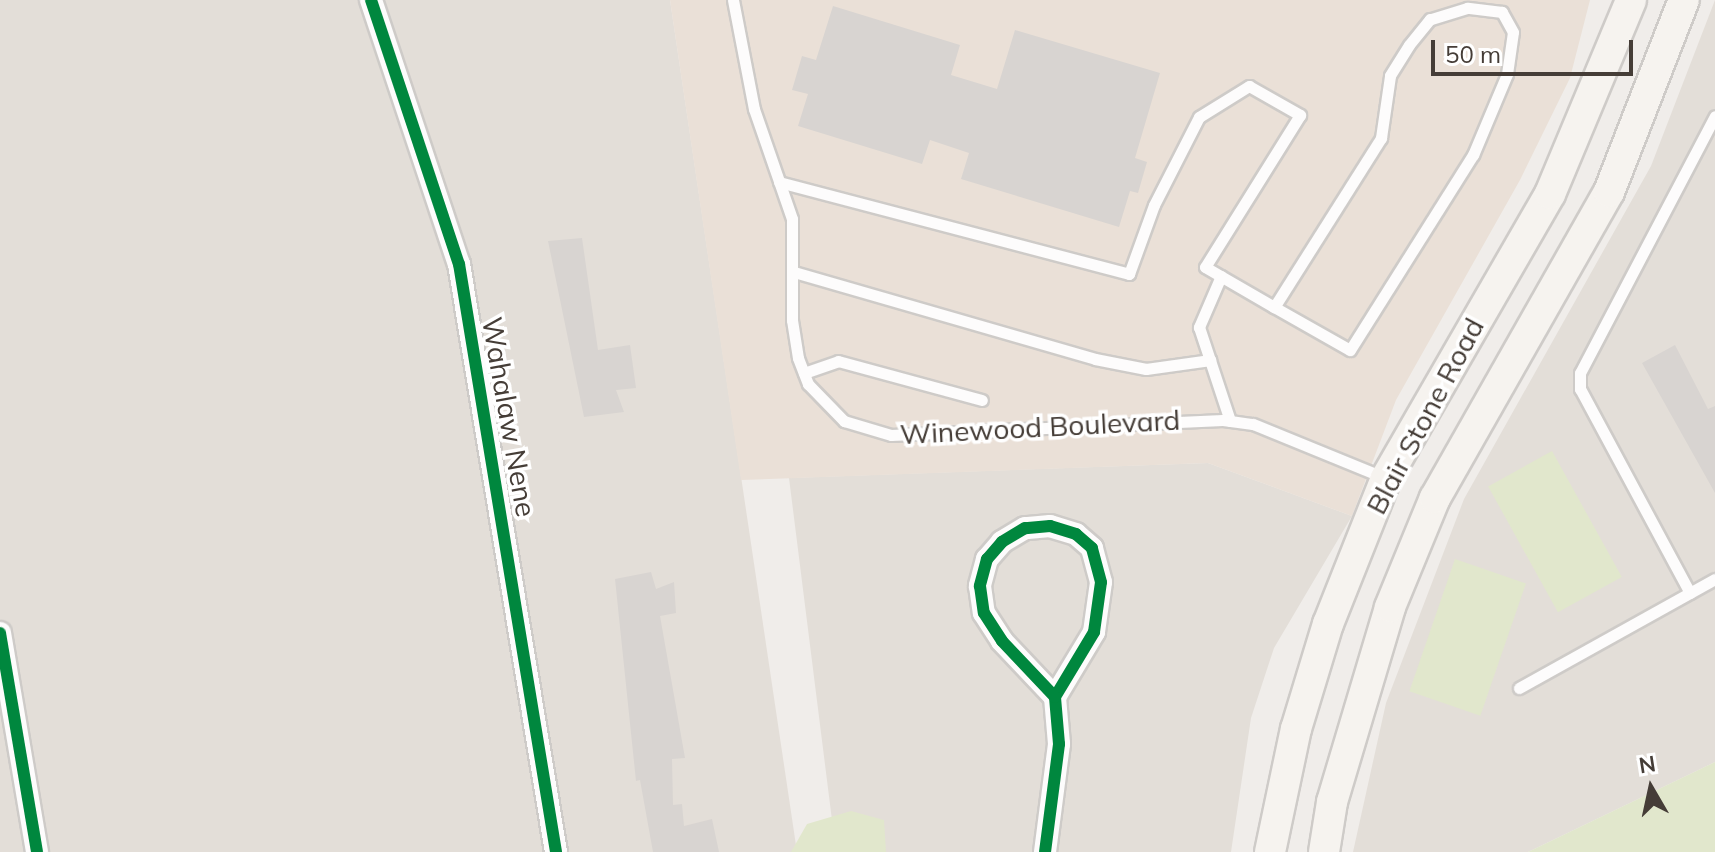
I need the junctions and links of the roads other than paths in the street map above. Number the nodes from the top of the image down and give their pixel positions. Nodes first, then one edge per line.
1 (371, 0) edge
2 (733, 0) edge
3 (1631, 0) edge
4 (1684, 0) edge
5 (1715, 116) edge
6 (779, 182) junction
7 (794, 272) junction
8 (1221, 276) junction
9 (1274, 307) junction
10 (1210, 360) junction
11 (804, 373) junction
12 (982, 400) dead end
13 (1230, 421) junction
14 (1386, 478) junction
15 (1435, 498) junction
16 (1715, 579) edge
17 (1690, 593) junction
18 (0, 633) edge
19 (1519, 688) dead end
20 (1055, 697) junction
21 (37, 852) edge
22 (556, 852) edge
23 (1045, 852) edge
24 (1270, 852) edge
25 (1324, 852) edge

1 - 22 street, Wahalaw Nene
2 - 6 lane, Winewood Boulevard
3 - 14 main road, Blair Stone Road
4 - 15 main road, Blair Stone Road
5 - 17 lane
6 - 7 lane, Winewood Boulevard
6 - 8 lane
7 - 10 lane
7 - 11 lane, Winewood Boulevard
8 - 9 lane
8 - 10 lane
9 - 9 lane
10 - 13 lane
11 - 12 lane
11 - 13 lane, Winewood Boulevard
13 - 14 lane, Winewood Boulevard
14 - 15 main road
14 - 24 main road, Blair Stone Road
15 - 25 main road, Blair Stone Road
16 - 17 lane
17 - 19 lane
18 - 21 street
20 - 20 street
20 - 23 street

